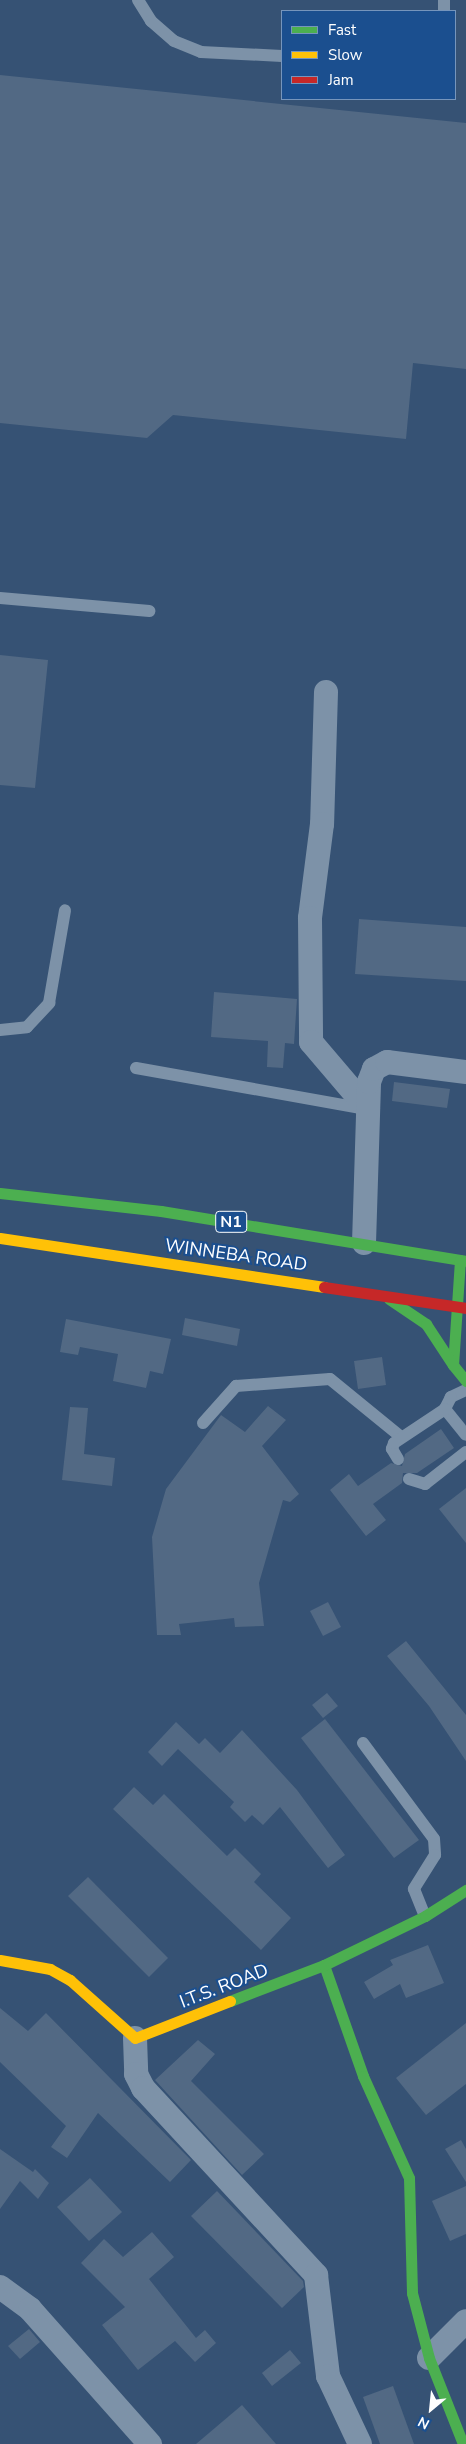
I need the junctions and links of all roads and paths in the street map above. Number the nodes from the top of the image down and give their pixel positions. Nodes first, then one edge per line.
1 (138, 0) edge
2 (281, 56) edge
3 (0, 598) edge
4 (149, 611) dead end
5 (326, 692) dead end
6 (65, 910) dead end
7 (0, 1030) edge
8 (136, 1068) dead end
9 (466, 1072) edge
10 (368, 1109) junction
11 (0, 1193) edge
12 (0, 1238) edge
13 (364, 1243) junction
14 (463, 1260) edge
15 (380, 1293) junction
16 (461, 1307) edge
17 (453, 1365) junction
18 (466, 1381) edge
19 (466, 1390) edge
20 (445, 1409) junction
21 (203, 1423) dead end
22 (466, 1435) edge
23 (402, 1437) junction
24 (466, 1452) edge
25 (398, 1459) dead end
26 (409, 1479) dead end
27 (363, 1743) dead end
28 (466, 1890) edge
29 (425, 1916) junction
30 (1, 1959) edge
31 (324, 1966) junction
32 (135, 2038) junction
33 (0, 2287) edge
34 (466, 2321) edge
35 (429, 2358) junction
36 (150, 2444) edge
37 (360, 2444) edge
38 (463, 2444) edge

1 - 2 lane
3 - 4 lane
5 - 10 street
6 - 7 lane
8 - 10 lane
9 - 10 street
10 - 13 street
11 - 13 main road, WINNEBA ROAD / N1
12 - 15 main road, WINNEBA ROAD
13 - 14 main road, WINNEBA ROAD / N1
14 - 16 main road
15 - 16 main road, WINNEBA ROAD
15 - 17 main road
16 - 17 main road
17 - 18 main road
19 - 20 lane
20 - 22 lane
20 - 23 lane
21 - 23 lane
23 - 25 lane
24 - 26 lane
27 - 29 lane
28 - 29 main road, I.T.S. ROAD
29 - 31 main road, I.T.S. ROAD
30 - 32 main road
31 - 32 main road, I.T.S. ROAD
31 - 35 main road
32 - 37 street
33 - 36 street
34 - 35 street
35 - 38 main road

